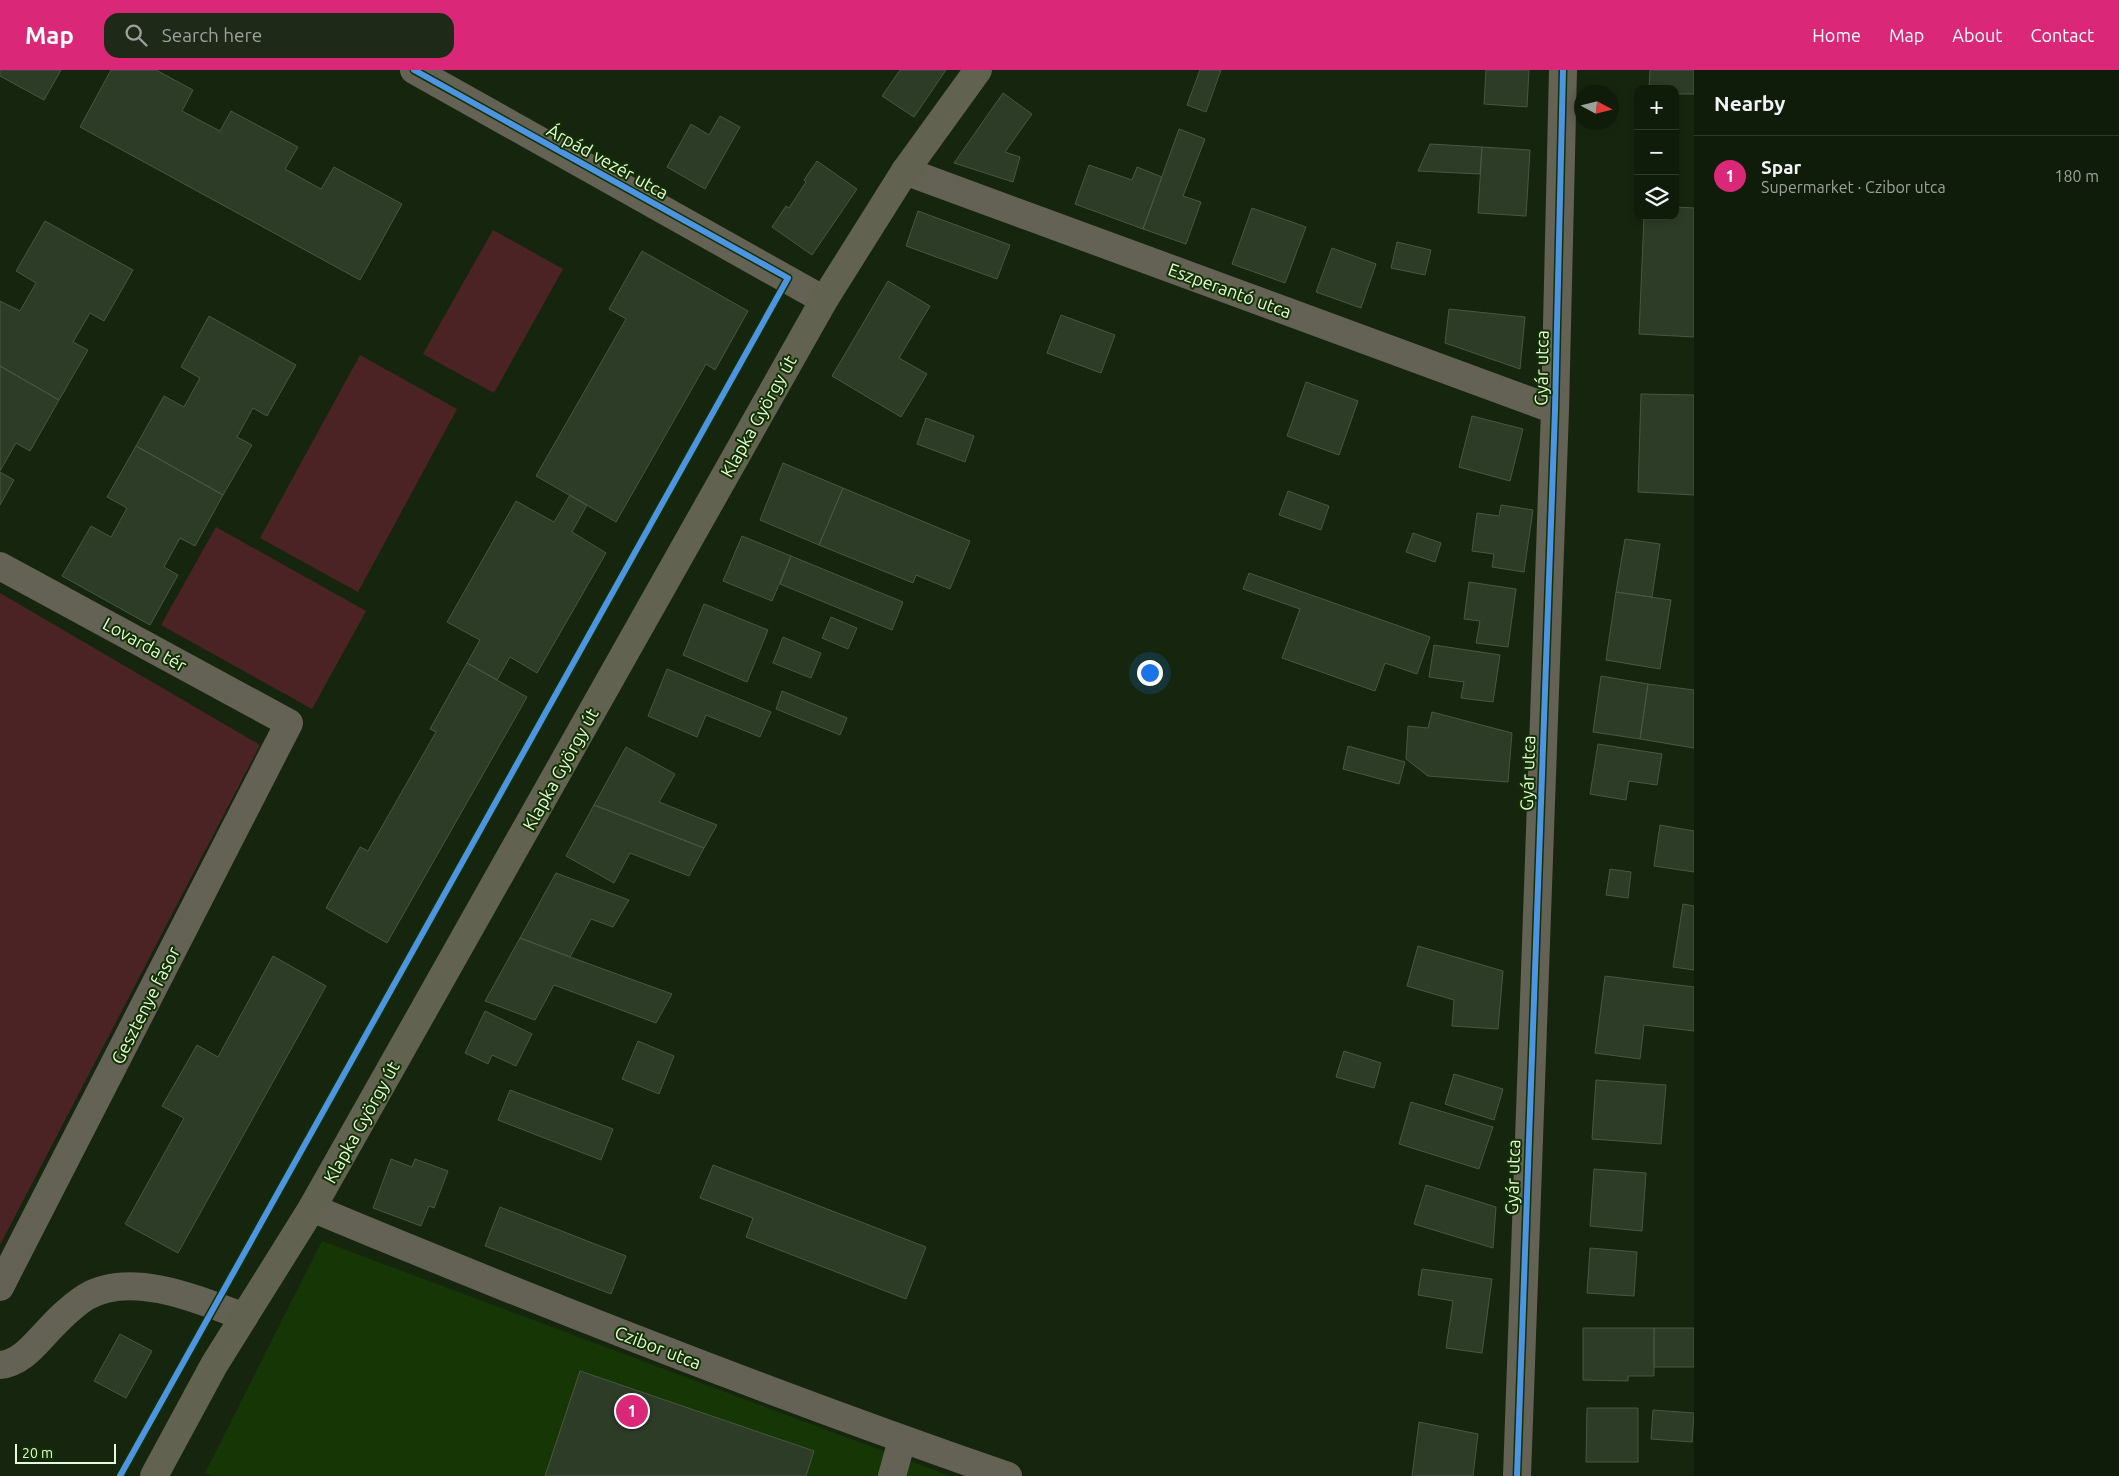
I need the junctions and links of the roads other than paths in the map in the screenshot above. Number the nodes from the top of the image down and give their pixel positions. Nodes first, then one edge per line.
1 (414, 70) edge
2 (978, 70) edge
3 (1563, 70) edge
4 (905, 171) junction
5 (824, 300) junction
6 (1555, 410) junction
7 (0, 566) edge
8 (289, 723) joint
9 (312, 1208) junction
10 (0, 1287) edge
11 (244, 1317) junction
12 (0, 1365) edge
13 (902, 1440) junction
14 (154, 1476) edge
15 (892, 1476) edge
16 (1008, 1476) edge
17 (1517, 1476) edge

1 - 5 street, Árpád vezér utca
2 - 4 main road, Klapka György út
3 - 6 street, Gyár utca
4 - 5 main road, Klapka György út
4 - 6 street, Eszperantó utca
5 - 9 main road, Klapka György út
6 - 17 street, Gyár utca
7 - 8 street, Lovarda tér
8 - 10 street, Gesztenye fasor
9 - 11 main road, Klapka György út
9 - 13 street, Czibor utca
11 - 12 street
11 - 14 main road, Klapka György út
13 - 15 street
13 - 16 street, Czibor utca

